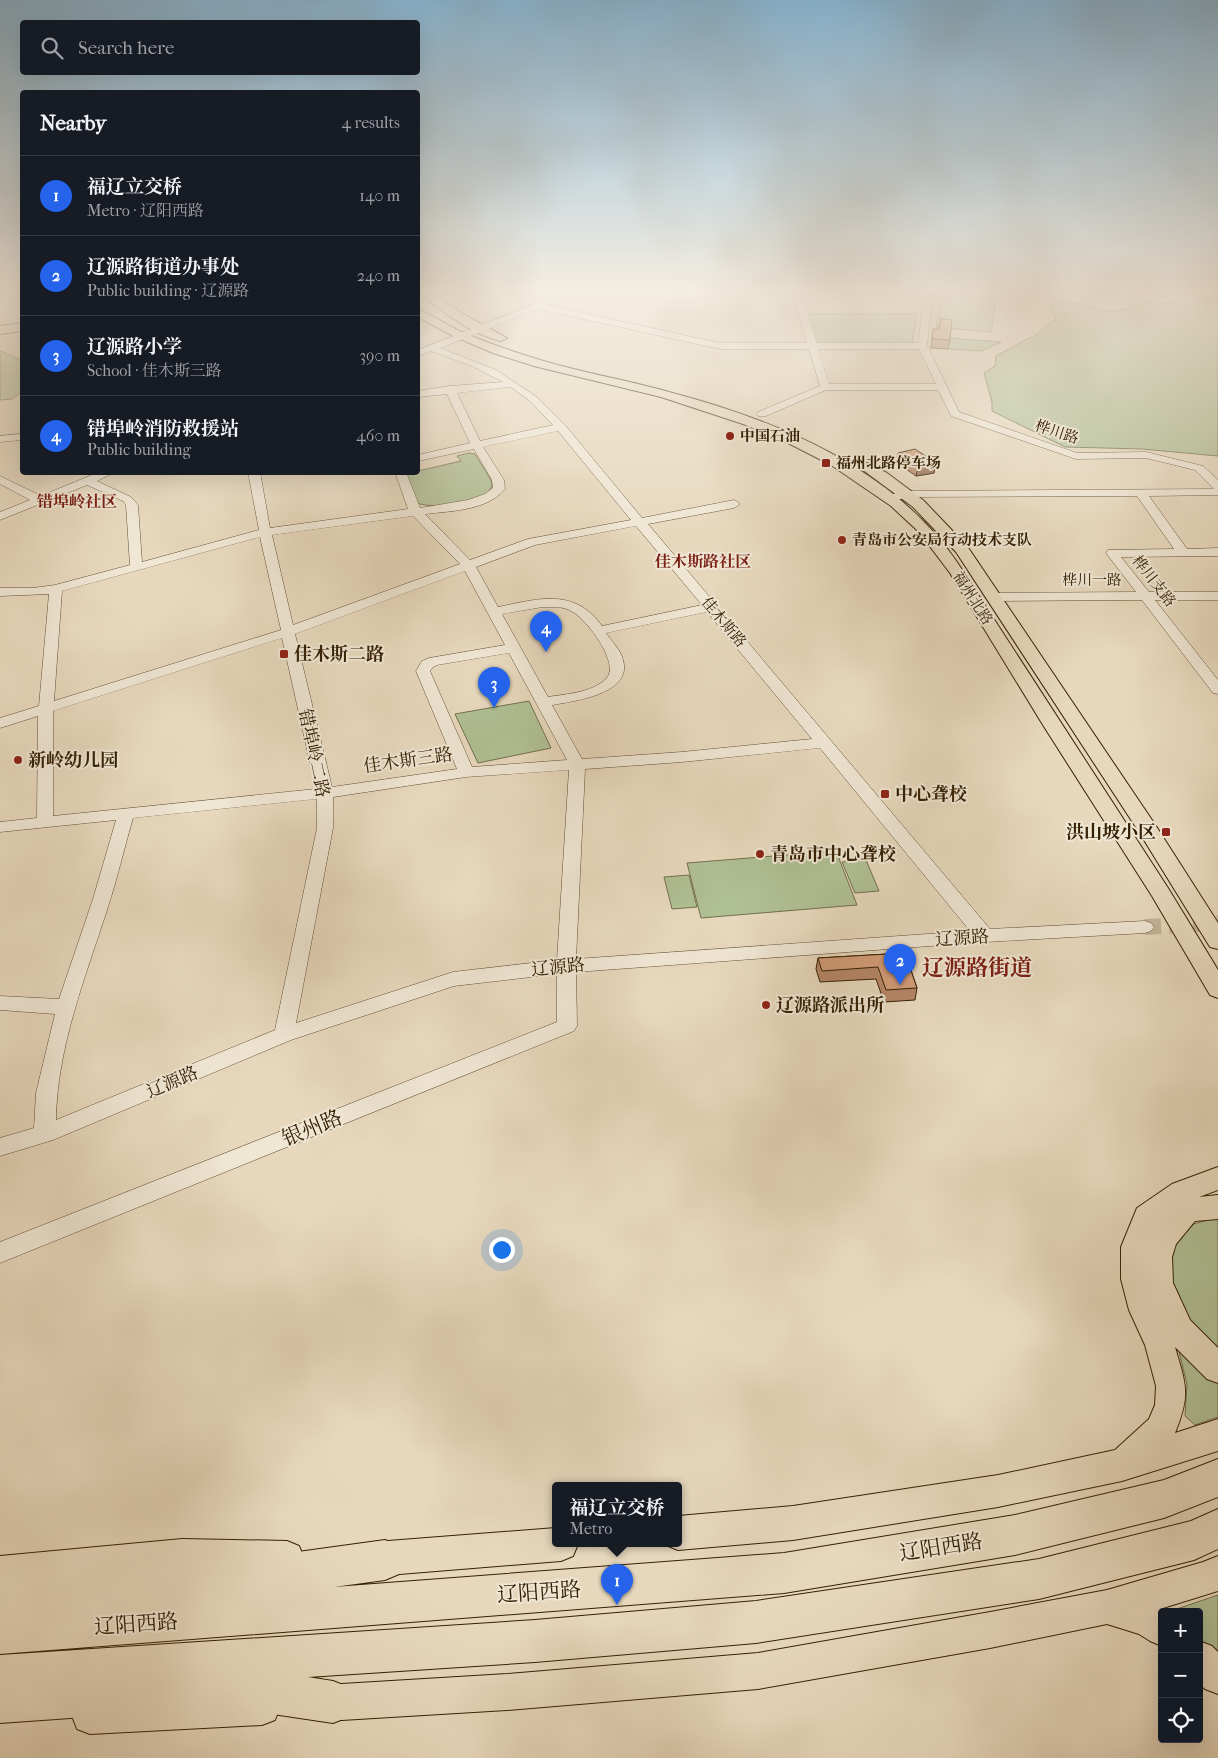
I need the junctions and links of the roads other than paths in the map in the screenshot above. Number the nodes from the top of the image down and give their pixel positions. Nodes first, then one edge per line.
1 (490, 372) edge
2 (567, 372) edge
3 (821, 372) edge
4 (935, 372) edge
5 (637, 375) dead end
6 (512, 384) junction
7 (825, 387) junction
8 (942, 387) junction
9 (450, 390) junction
10 (420, 394) edge
11 (762, 414) junction
12 (561, 427) junction
13 (20, 437) edge
14 (0, 439) edge
15 (477, 446) junction
16 (420, 458) edge
17 (103, 475) edge
18 (255, 475) edge
19 (401, 475) edge
20 (0, 479) edge
21 (88, 481) junction
22 (1218, 486) edge
23 (1218, 492) edge
24 (1141, 493) junction
25 (908, 494) junction
26 (888, 498) junction
27 (40, 500) junction
28 (734, 504) dead end
29 (415, 511) junction
30 (0, 516) edge
31 (640, 521) junction
32 (266, 532) junction
33 (1182, 552) junction
34 (1218, 552) edge
35 (468, 566) junction
36 (136, 567) junction
37 (56, 589) junction
38 (0, 592) edge
39 (1145, 596) junction
40 (1218, 596) edge
41 (996, 597) junction
42 (711, 607) junction
43 (493, 612) junction
44 (598, 631) junction
45 (288, 632) junction
46 (513, 648) junction
47 (1218, 690) edge
48 (544, 702) junction
49 (46, 710) junction
50 (0, 723) edge
51 (823, 742) junction
52 (577, 764) junction
53 (466, 772) junction
54 (325, 793) junction
55 (126, 814) junction
56 (44, 822) junction
57 (0, 827) edge
58 (1146, 927) tunnel mouth
59 (985, 936) junction
60 (1218, 941) edge
61 (566, 966) junction
62 (1218, 989) edge
63 (0, 1003) edge
64 (66, 1007) junction
65 (284, 1035) junction
66 (44, 1134) junction
67 (0, 1147) edge
68 (1218, 1178) edge
69 (1218, 1207) edge
70 (0, 1253) edge
71 (1218, 1370) edge
72 (1218, 1435) edge
73 (1122, 1465) junction
74 (1218, 1478) edge
75 (1218, 1529) edge
76 (682, 1533) edge
77 (552, 1545) edge
78 (385, 1560) junction
79 (0, 1573) edge
80 (1218, 1573) edge
81 (0, 1601) edge
82 (1107, 1607) junction
83 (1158, 1626) edge
84 (0, 1633) edge
85 (1203, 1663) edge
86 (0, 1676) edge
87 (1218, 1676) edge
88 (0, 1702) edge
89 (334, 1702) junction
90 (0, 1721) edge

1 - 6 street, 佳木斯路
2 - 26 main road, 福州北路
3 - 7 street
4 - 8 street, 桦川路
5 - 11 main road, 福州北路
6 - 9 street
6 - 12 street, 佳木斯路
7 - 8 street
7 - 11 street
8 - 22 street, 桦川路
9 - 10 street
9 - 15 street
11 - 25 main road, 福州北路
12 - 15 street
12 - 31 street, 佳木斯路
13 - 14 street
15 - 16 street
15 - 29 street
17 - 21 street
18 - 32 street, 错埠岭二路
19 - 29 street
20 - 27 street
21 - 27 street
21 - 36 street
23 - 24 street
24 - 25 street
24 - 33 street
25 - 26 street
25 - 41 main road, 福州北路
26 - 62 main road, 福州北路
27 - 30 street
28 - 31 street
29 - 32 street
29 - 35 street
31 - 35 street
31 - 42 street, 佳木斯路
32 - 36 street
32 - 45 street, 错埠岭二路
33 - 34 street, 桦川支路
33 - 39 street, 桦川支路
35 - 43 street
35 - 45 street
36 - 37 street
37 - 38 street
37 - 49 street
39 - 40 street, 桦川一路
39 - 41 street, 桦川一路
39 - 47 street, 桦川支路
41 - 60 main road, 福州北路
42 - 44 street
42 - 51 street, 佳木斯路
43 - 44 street
43 - 46 street
44 - 48 street
45 - 49 street
45 - 54 street, 错埠岭二路
46 - 48 street
46 - 53 street
48 - 52 street
49 - 50 street
49 - 56 street
51 - 52 street, 佳木斯三路
51 - 59 street, 佳木斯路
52 - 53 street, 佳木斯三路
52 - 61 street
53 - 54 street, 佳木斯三路
54 - 55 street, 佳木斯三路
54 - 65 street, 错埠岭二路
55 - 56 street, 佳木斯三路
55 - 64 street
56 - 57 street, 佳木斯三路
58 - 59 street, 辽源路
59 - 61 street, 辽源路
61 - 65 street, 辽源路
61 - 70 street, 银州路
63 - 64 street
64 - 66 street
65 - 66 street, 辽源路
66 - 67 street, 辽源路
68 - 73 main road
69 - 71 main road
72 - 73 main road
73 - 76 main road
74 - 84 highway, 辽阳西路
75 - 86 highway
77 - 78 main road
78 - 79 main road
78 - 81 highway
80 - 82 main road
82 - 83 main road
82 - 89 main road
85 - 87 main road
88 - 89 highway
89 - 90 main road

